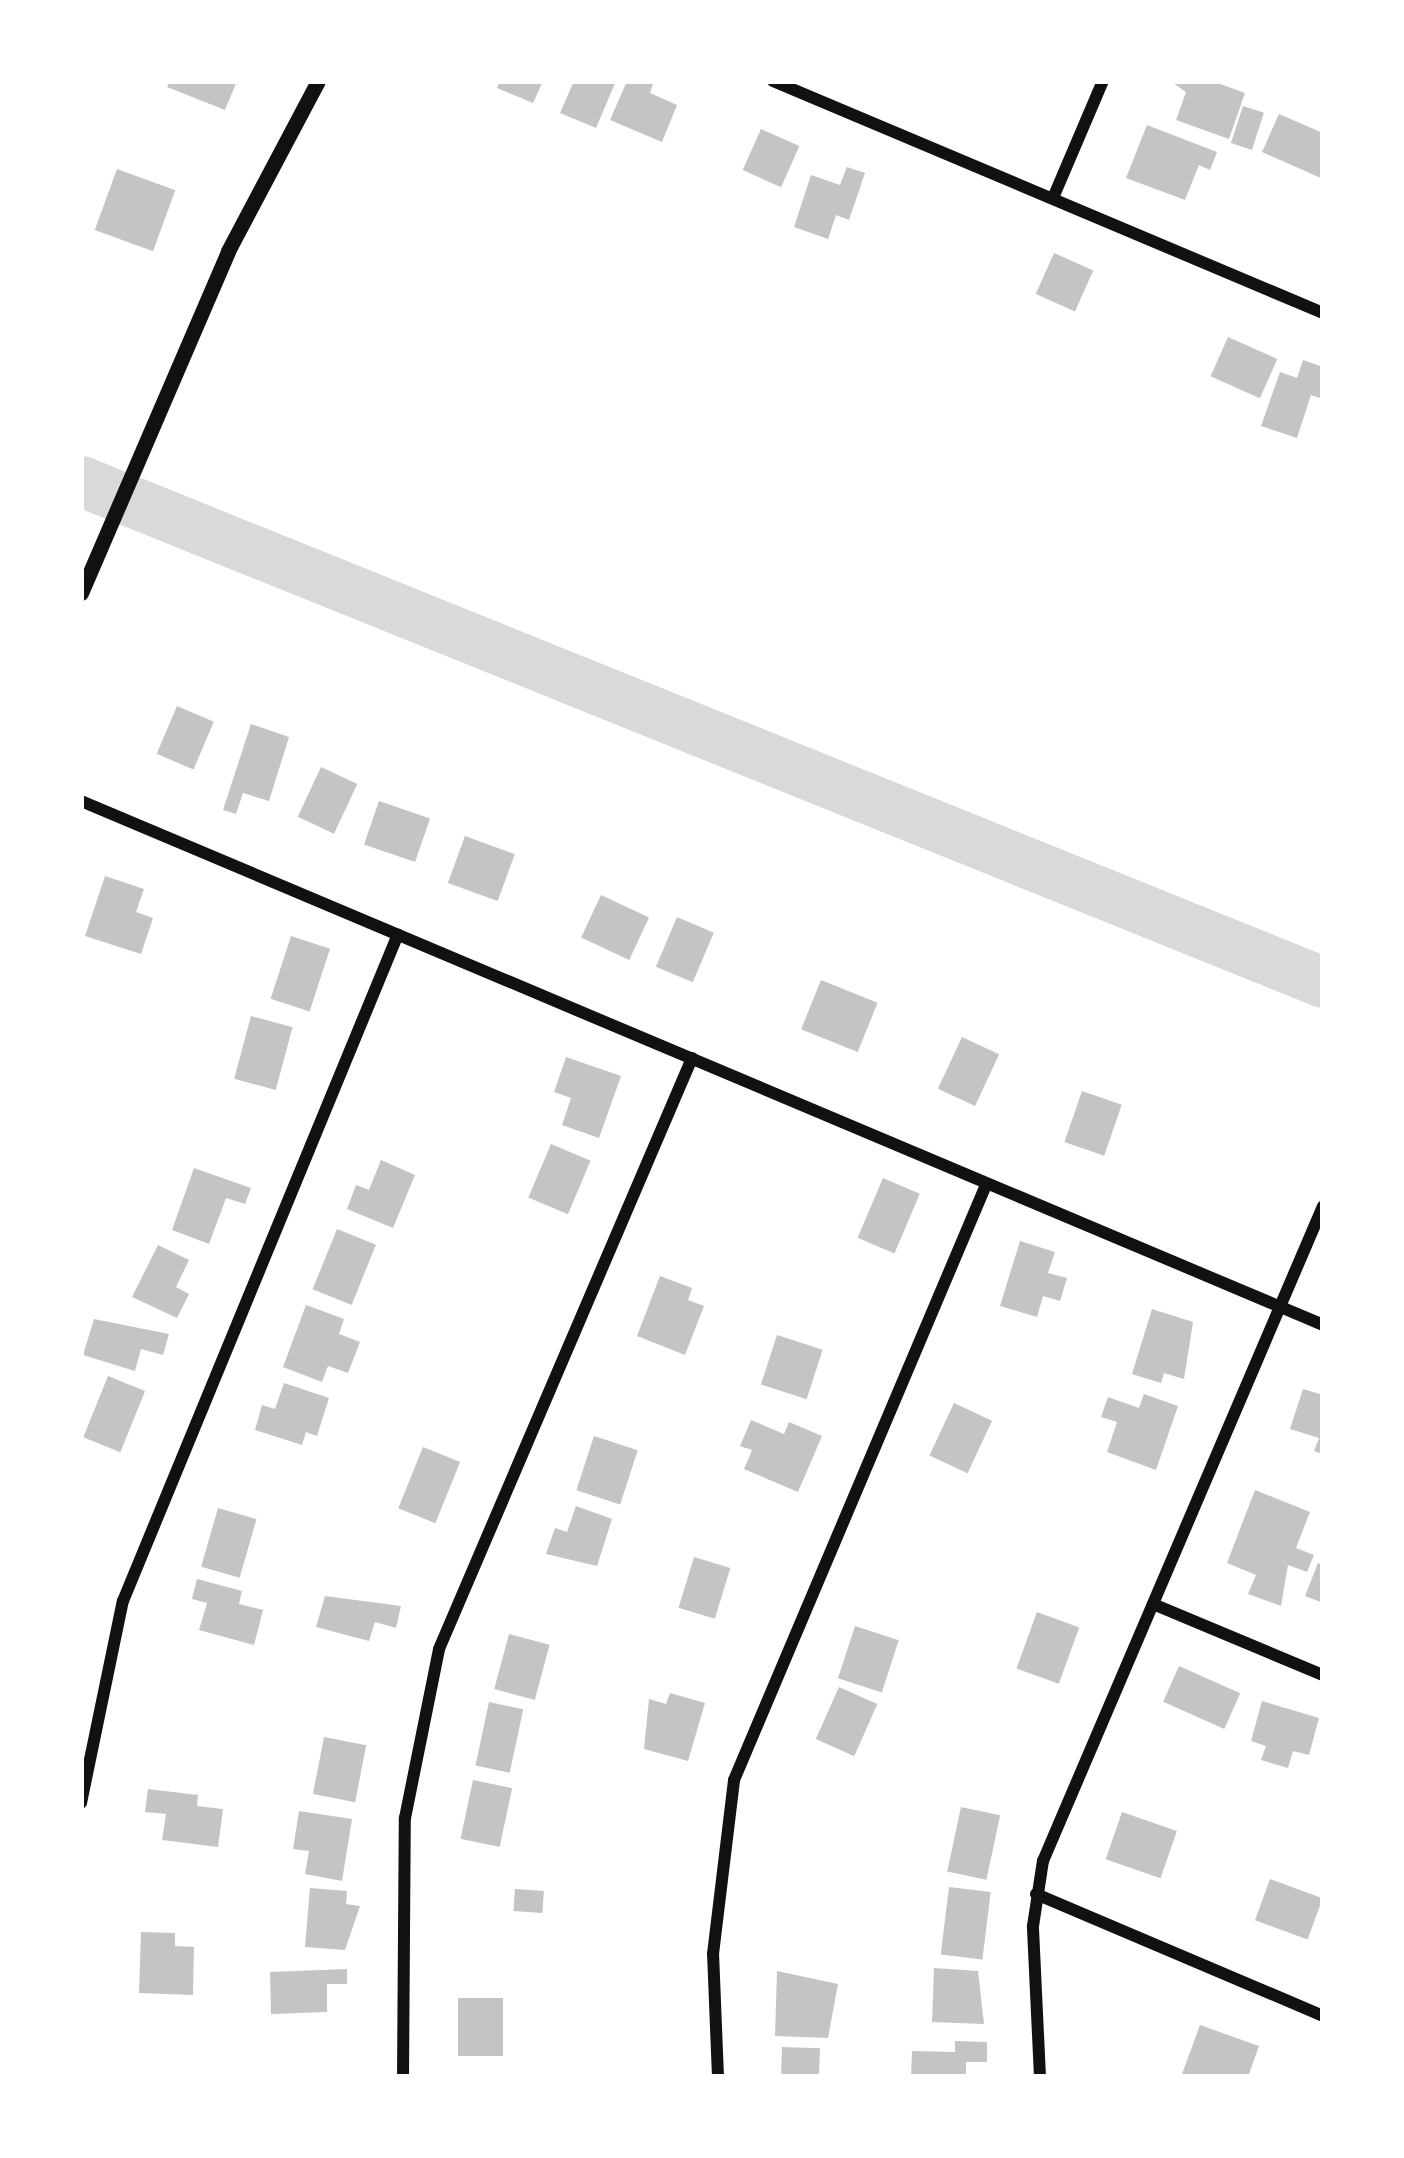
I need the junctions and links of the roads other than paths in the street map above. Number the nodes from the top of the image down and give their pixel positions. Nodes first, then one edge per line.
1 (318, 81) edge
2 (773, 81) edge
3 (1103, 81) edge
4 (1053, 198) junction
5 (1323, 313) edge
6 (81, 592) edge
7 (81, 801) edge
8 (398, 934) junction
9 (692, 1058) junction
10 (986, 1185) junction
11 (1323, 1206) edge
12 (1281, 1307) junction
13 (1323, 1325) edge
14 (1153, 1604) junction
15 (1323, 1675) edge
16 (81, 1803) edge
17 (1036, 1894) junction
18 (1323, 2016) edge
19 (403, 2077) edge
20 (718, 2077) edge
21 (1040, 2077) edge

1 - 6 street
2 - 4 street
3 - 4 street
4 - 5 street
7 - 8 street
8 - 9 street
8 - 16 street
9 - 10 street
9 - 19 street
10 - 12 street
10 - 20 street
11 - 12 street
12 - 13 street
12 - 14 street
14 - 15 street
14 - 17 street
17 - 18 street
17 - 21 street

